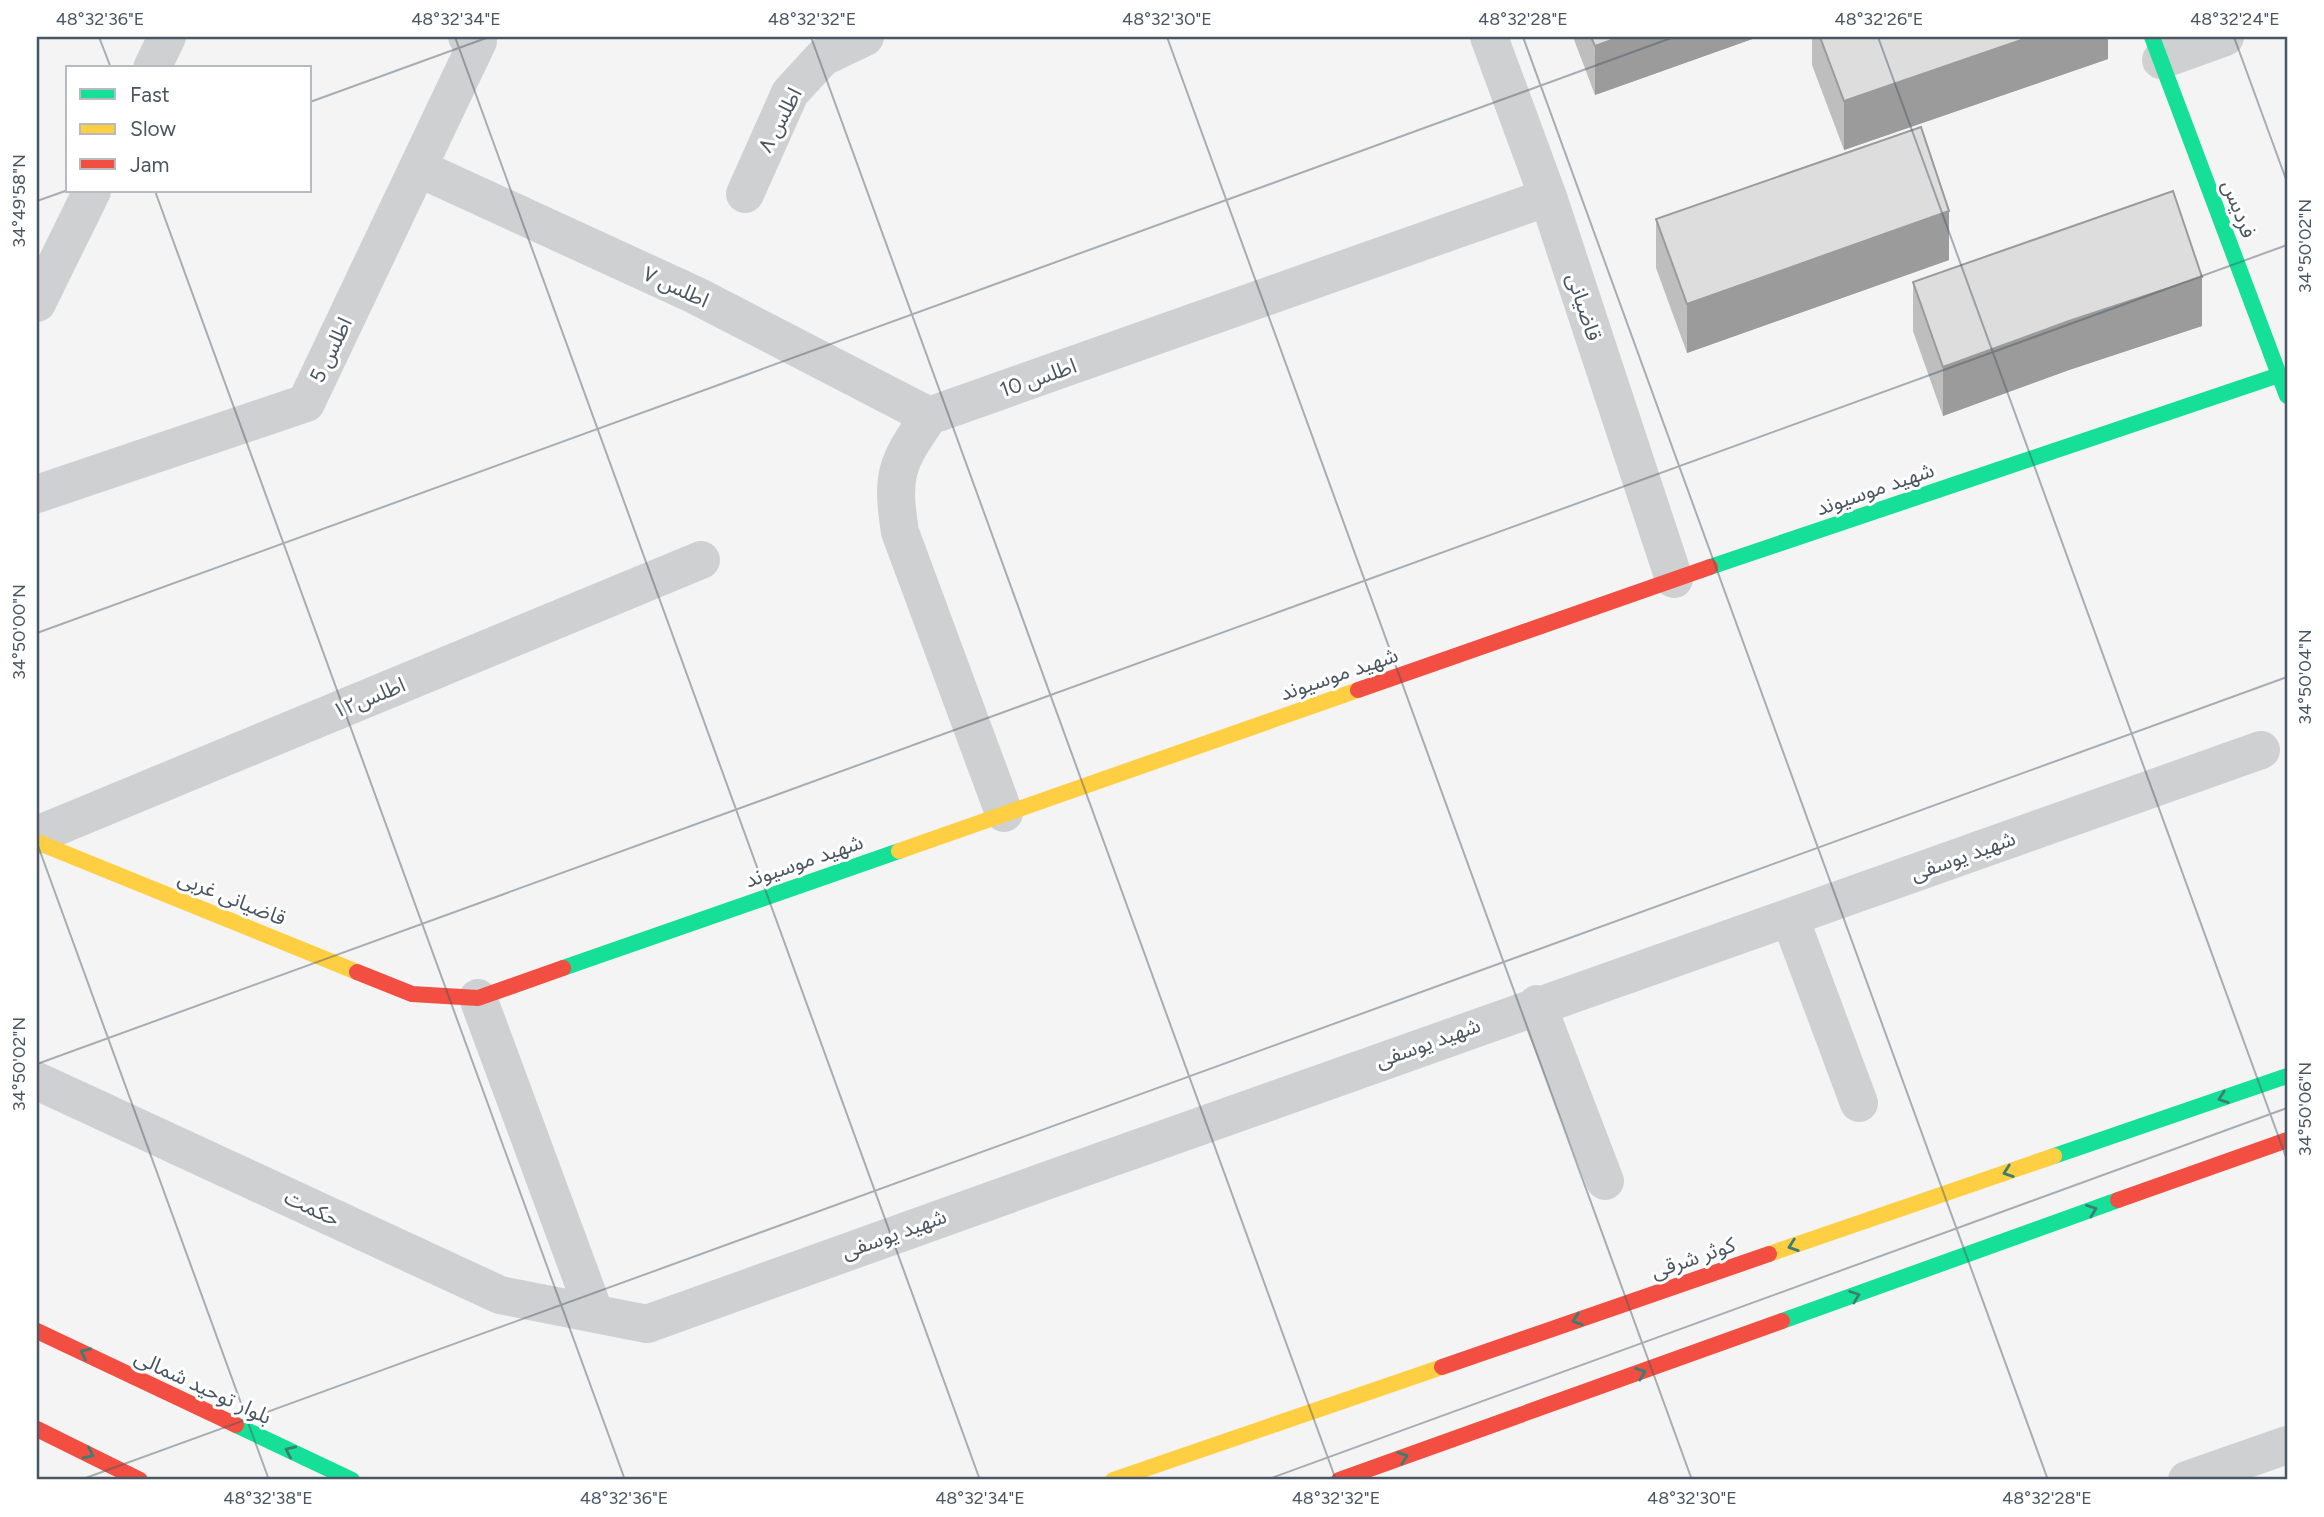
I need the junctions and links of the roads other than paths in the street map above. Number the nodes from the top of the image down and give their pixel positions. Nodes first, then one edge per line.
1 (167, 37) edge
2 (865, 37) edge
3 (1489, 37) edge
4 (2225, 37) edge
5 (473, 39) edge
6 (2157, 48) edge
7 (153, 66) edge
8 (418, 169) junction
9 (92, 192) edge
10 (746, 194) dead end
11 (1548, 197) junction
12 (37, 303) edge
13 (2285, 381) edge
14 (929, 416) junction
15 (37, 495) edge
16 (701, 560) dead end
17 (1674, 579) junction
18 (2261, 750) dead end
19 (1004, 813) junction
20 (37, 835) edge
21 (37, 842) edge
22 (1790, 918) junction
23 (412, 994) joint
24 (478, 998) junction
25 (1536, 1004) junction
26 (2287, 1076) edge
27 (37, 1081) edge
28 (1859, 1103) dead end
29 (2287, 1140) edge
30 (1605, 1181) dead end
31 (595, 1314) junction
32 (37, 1331) edge
33 (37, 1429) edge
34 (2287, 1445) edge
35 (140, 1480) edge
36 (352, 1480) edge
37 (1113, 1480) edge
38 (1339, 1480) edge
39 (2187, 1480) edge

1 - 7 street
2 - 10 street, اطلس ۸
3 - 11 street, قاضیانی
4 - 6 street
5 - 8 street, اطلس 5
6 - 13 street, فردیس
8 - 14 street, اطلس ۷
8 - 15 street, اطلس 5
9 - 12 street
11 - 14 street, اطلس 10
11 - 17 street, قاضیانی
13 - 17 street, شهید موسیوند
14 - 19 street
16 - 20 street, اطلس۱۲
17 - 19 street, شهید موسیوند
18 - 22 street, شهید یوسفی
19 - 24 street, شهید موسیوند
21 - 23 street, قاضیانی غربی
22 - 25 street, شهید یوسفی
22 - 28 street
23 - 24 street, شهید موسیوند
24 - 31 street
25 - 30 street
25 - 31 street, شهید یوسفی
26 -> 37 street, کوثر شرقی
27 - 31 street, حکمت
38 -> 29 street
36 -> 32 street, بلوار توحید شمالی
33 -> 35 street
34 - 39 street

